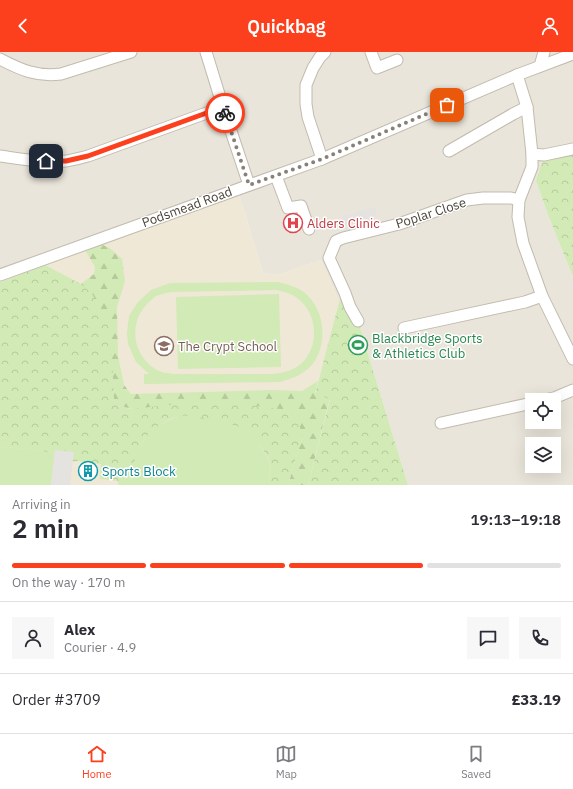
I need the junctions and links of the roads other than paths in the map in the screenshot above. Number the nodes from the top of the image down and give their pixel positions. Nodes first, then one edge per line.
1 (131, 52) edge
2 (206, 52) edge
3 (371, 52) edge
4 (544, 52) edge
5 (320, 54) edge
6 (573, 54) edge
7 (0, 59) edge
8 (397, 60) dead end
9 (540, 66) junction
10 (517, 75) junction
11 (223, 107) junction
12 (527, 107) junction
13 (573, 149) edge
14 (449, 151) dead end
15 (532, 154) junction
16 (0, 156) edge
17 (322, 159) junction
18 (276, 176) junction
19 (249, 185) junction
20 (519, 200) junction
21 (309, 229) dead end
22 (0, 275) edge
23 (542, 296) junction
24 (358, 321) dead end
25 (404, 328) dead end
26 (573, 360) edge
27 (573, 390) edge
28 (561, 395) edge
29 (525, 405) edge
30 (441, 424) dead end

1 - 7 street
2 - 11 street
3 - 8 street
4 - 9 street
5 - 17 street
6 - 9 street, Podsmead Road
9 - 10 street, Podsmead Road
10 - 12 street
10 - 17 street, Podsmead Road
11 - 16 street
11 - 19 street
12 - 14 street
12 - 15 street
13 - 15 street
15 - 20 street
17 - 18 street, Podsmead Road
18 - 19 street, Podsmead Road
18 - 21 street
19 - 22 street, Podsmead Road
20 - 23 street
20 - 24 street, Poplar Close
23 - 25 street
23 - 26 street
27 - 28 street
29 - 30 street

